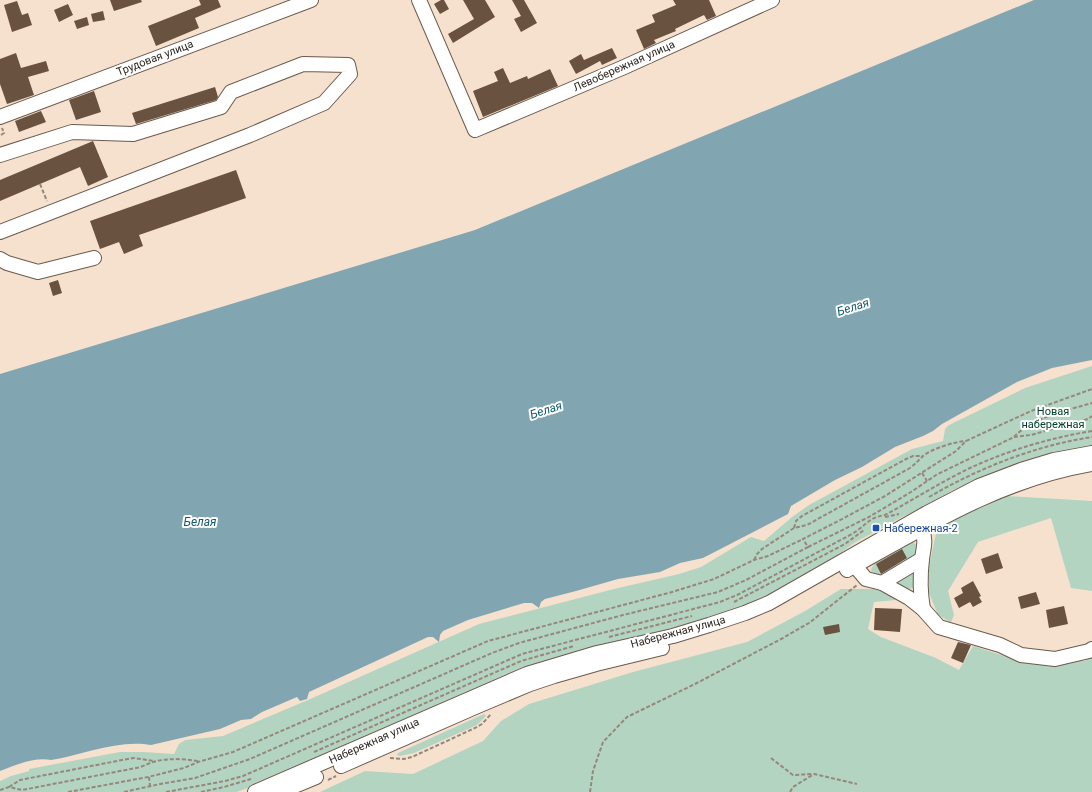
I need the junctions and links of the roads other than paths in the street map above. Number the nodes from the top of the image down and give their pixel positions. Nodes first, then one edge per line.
1 (310, 0) edge
2 (419, 0) edge
3 (772, 0) edge
4 (0, 117) edge
5 (0, 155) edge
6 (0, 232) edge
7 (94, 258) dead end
8 (0, 259) edge
9 (1092, 453) edge
10 (1092, 464) edge
11 (922, 528) junction
12 (922, 559) junction
13 (855, 566) junction
14 (882, 583) junction
15 (923, 609) junction
16 (1092, 649) edge
17 (255, 792) edge
18 (280, 792) edge

1 - 4 street, Трудовая улица
2 - 3 street, Левобережная улица
5 - 6 street
7 - 8 street
9 - 17 street, Набережная улица
10 - 11 street, Набережная улица
11 - 12 street
11 - 13 street, Набережная улица
12 - 14 street
12 - 15 street
13 - 14 street
13 - 18 street, Набережная улица
14 - 15 street
15 - 16 street

